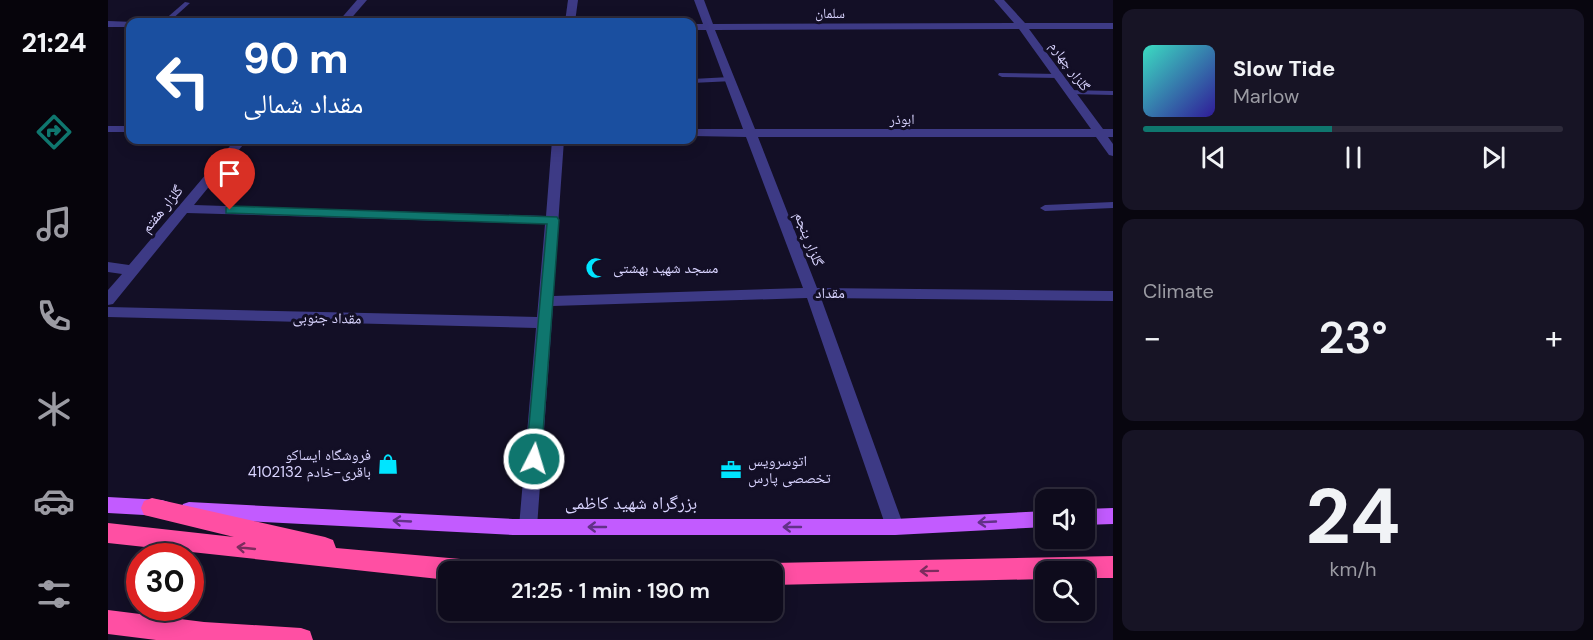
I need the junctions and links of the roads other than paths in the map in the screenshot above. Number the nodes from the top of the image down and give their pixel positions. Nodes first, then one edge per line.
1 (362, 0) edge
2 (573, 0) edge
3 (699, 0) edge
4 (999, 0) edge
5 (187, 3) dead end
6 (170, 18) edge
7 (346, 18) edge
8 (571, 18) edge
9 (108, 24) edge
10 (126, 24) edge
11 (1022, 26) junction
12 (1113, 26) edge
13 (696, 27) edge
14 (710, 27) junction
15 (1002, 75) dead end
16 (1058, 76) junction
17 (730, 79) junction
18 (696, 81) edge
19 (1070, 92) junction
20 (1113, 93) edge
21 (108, 129) edge
22 (126, 129) edge
23 (696, 133) edge
24 (1100, 133) junction
25 (1113, 133) edge
26 (751, 134) junction
27 (238, 144) edge
28 (558, 144) edge
29 (1113, 152) edge
30 (1113, 205) edge
31 (1045, 208) dead end
32 (184, 209) junction
33 (553, 220) junction
34 (108, 267) edge
35 (132, 270) junction
36 (812, 293) junction
37 (1113, 296) edge
38 (108, 300) edge
39 (547, 301) junction
40 (108, 312) edge
41 (545, 323) junction
42 (108, 505) edge
43 (152, 508) junction
44 (1113, 516) edge
45 (1095, 517) edge
46 (1035, 520) edge
47 (895, 526) junction
48 (528, 527) junction
49 (108, 533) edge
50 (408, 566) junction
51 (1113, 567) edge
52 (438, 568) edge
53 (783, 574) edge
54 (108, 622) edge
55 (301, 640) edge

1 - 7 street
2 - 8 street
3 - 14 street, گلزار پنجم
4 - 11 street, گلزار چهارم
5 - 6 lane
9 - 10 street
11 - 12 street, سلمان
11 - 14 street, سلمان
11 - 16 street, گلزار چهارم
13 - 14 street, سلمان
14 - 17 street, گلزار پنجم
15 - 16 lane
16 - 19 street, گلزار چهارم
17 - 18 lane
17 - 26 street, گلزار پنجم
19 - 20 lane
19 - 24 street, گلزار چهارم
21 - 22 street
23 - 26 street, ابوذر
24 - 25 street, ابوذر
24 - 26 street, ابوذر
24 - 29 street, گلزار چهارم
26 - 36 street, گلزار پنجم
27 - 32 street, گلزار هفتم
28 - 33 street
30 - 31 lane
32 - 33 street
32 - 35 street, گلزار هفتم
33 - 39 street
34 - 35 street
35 - 38 street, گلزار هفتم
36 - 37 street, مقداد
36 - 39 street, مقداد
36 - 47 street, گلزار پنجم
39 - 41 street
40 - 41 street, مقداد جنوبی
41 - 48 street
42 - 43 main road, بزرگراه شهید کاظمی
48 -> 43 main road, بزرگراه شهید کاظمی
43 - 50 highway
44 - 45 main road
46 -> 47 main road, بزرگراه شهید کاظمی
47 -> 48 main road, بزرگراه شهید کاظمی
50 -> 49 highway
50 - 52 highway
51 -> 53 highway
54 - 55 highway

